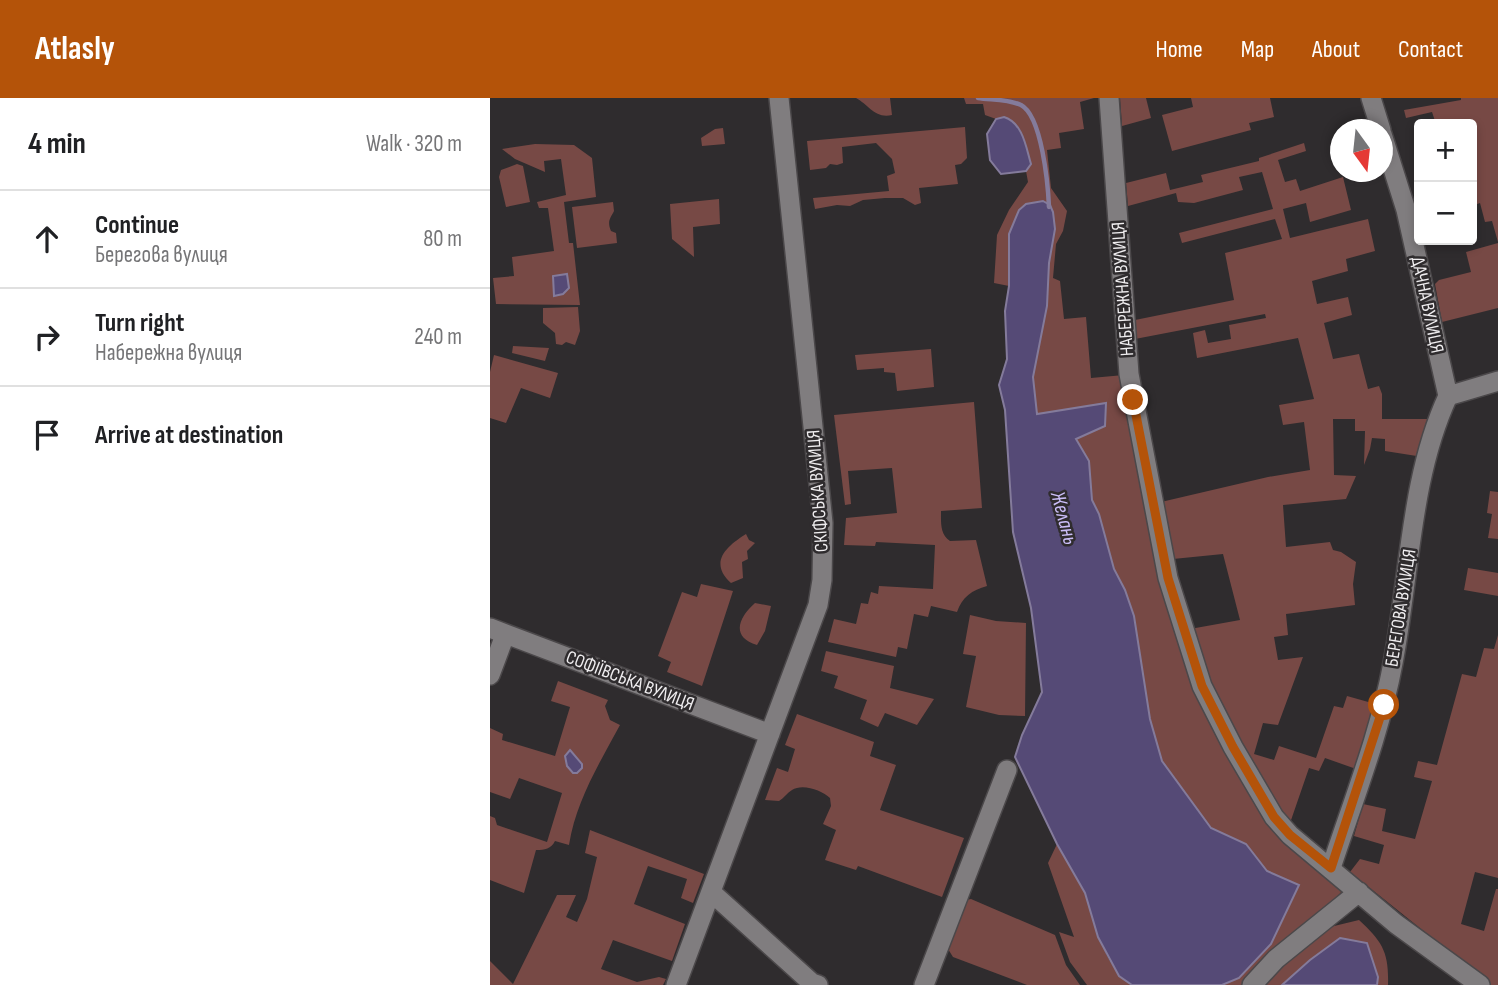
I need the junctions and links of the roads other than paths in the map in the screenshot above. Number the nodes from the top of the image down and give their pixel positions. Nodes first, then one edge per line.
1 (779, 98) edge
2 (1110, 98) edge
3 (1371, 98) edge
4 (1378, 119) edge
5 (1393, 168) edge
6 (1498, 381) edge
7 (1448, 396) junction
8 (498, 631) edge
9 (490, 675) edge
10 (770, 734) junction
11 (1007, 770) dead end
12 (1331, 868) junction
13 (711, 892) junction
14 (1359, 892) junction
15 (676, 985) edge
16 (818, 985) edge
17 (924, 985) edge
18 (1252, 985) edge
19 (1480, 985) edge

1 - 10 street, СКІФСЬКА ВУЛИЦЯ
2 - 12 street, НАБЕРЕЖНА ВУЛИЦЯ
3 - 4 street, ДАЧНА ВУЛИЦЯ
5 - 7 street, ДАЧНА ВУЛИЦЯ
6 - 7 street
7 - 12 street, БЕРЕГОВА ВУЛИЦЯ
8 - 9 street
8 - 10 street, СОФІЇВСЬКА ВУЛИЦЯ
10 - 13 street, СКІФСЬКА ВУЛИЦЯ
11 - 17 street
12 - 14 street, НАБЕРЕЖНА ВУЛИЦЯ
13 - 15 street, СКІФСЬКА ВУЛИЦЯ
13 - 16 street
14 - 18 street
14 - 19 street, НАБЕРЕЖНА ВУЛИЦЯ

